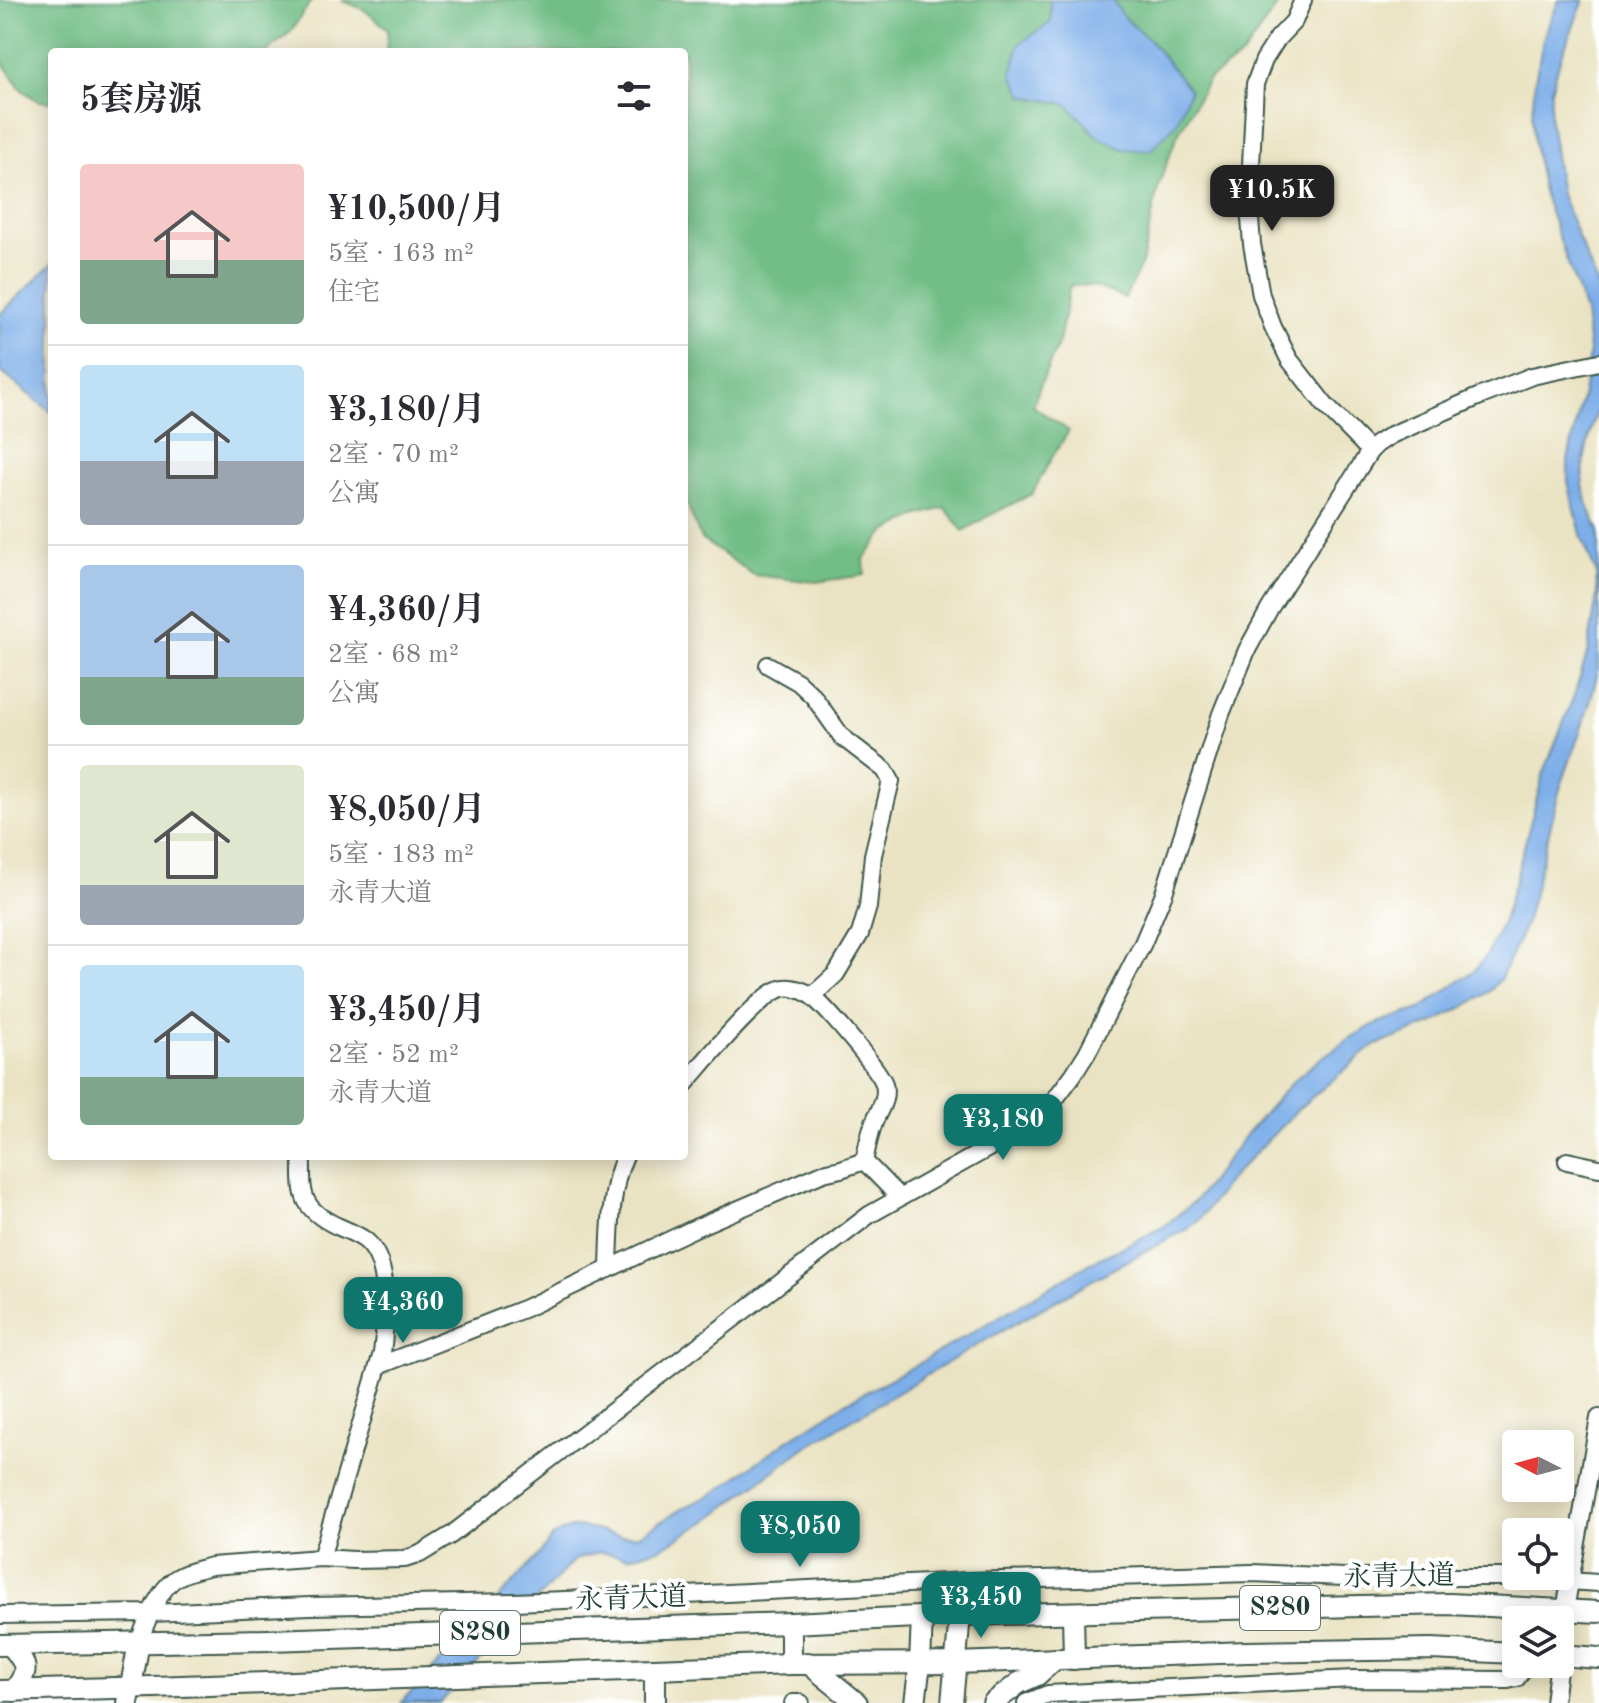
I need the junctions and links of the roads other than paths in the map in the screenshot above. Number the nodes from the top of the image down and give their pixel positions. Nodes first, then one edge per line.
1 (1303, 0) edge
2 (1599, 362) edge
3 (1370, 451) junction
4 (768, 665) dead end
5 (812, 996) junction
6 (688, 1081) edge
7 (302, 1160) edge
8 (624, 1160) edge
9 (864, 1161) junction
10 (1567, 1161) dead end
11 (1599, 1168) edge
12 (899, 1197) junction
13 (609, 1269) junction
14 (378, 1366) junction
15 (1599, 1418) edge
16 (321, 1558) junction
17 (1574, 1558) edge
18 (1502, 1577) edge
19 (1574, 1580) edge
20 (1599, 1583) edge
21 (1502, 1607) edge
22 (1574, 1611) edge
23 (1599, 1612) edge
24 (151, 1613) junction
25 (1073, 1613) junction
26 (0, 1615) edge
27 (960, 1615) junction
28 (922, 1618) junction
29 (791, 1623) junction
30 (139, 1642) junction
31 (6, 1645) edge
32 (1502, 1652) edge
33 (1574, 1657) edge
34 (1599, 1658) edge
35 (1064, 1659) junction
36 (920, 1663) junction
37 (957, 1663) junction
38 (799, 1664) junction
39 (655, 1669) junction
40 (1517, 1678) edge
41 (1558, 1678) edge
42 (7, 1691) edge
43 (130, 1695) edge
44 (655, 1703) edge
45 (793, 1703) edge
46 (801, 1703) edge
47 (857, 1703) edge
48 (915, 1703) edge
49 (952, 1703) edge
50 (993, 1703) edge
51 (1026, 1703) edge
52 (1554, 1703) edge

1 - 3 street
2 - 3 street
3 - 12 street
4 - 5 street
5 - 6 street
5 - 9 street
7 - 14 street
8 - 13 street
9 - 12 street
9 - 13 street
10 - 11 street
12 - 16 street
13 - 14 street
14 - 16 street
15 - 17 street
16 - 24 street
18 - 24 street
19 - 20 street
21 - 25 main road, 永青大道 / S280
22 - 23 main road, 永青大道 / S280
24 - 26 street
24 - 30 street
25 - 27 main road, 永青大道 / S280
25 - 35 main road
27 - 28 main road, 永青大道 / S280
27 - 37 main road
28 - 29 main road, 永青大道 / S280
28 - 36 main road
29 - 30 main road, 永青大道 / S280
29 - 38 main road
30 - 31 main road, 永青大道 / S280
30 - 43 main road
31 - 42 main road
32 - 35 main road, S280
33 - 34 main road
35 - 37 main road, S280
35 - 50 main road
36 - 37 main road, S280
36 - 38 main road, S280
36 - 48 main road
37 - 49 main road
38 - 39 main road, S280
38 - 47 main road
39 - 43 main road, S280
39 - 44 main road
40 - 51 street
41 - 52 street
42 - 43 main road, S280
45 - 46 street

